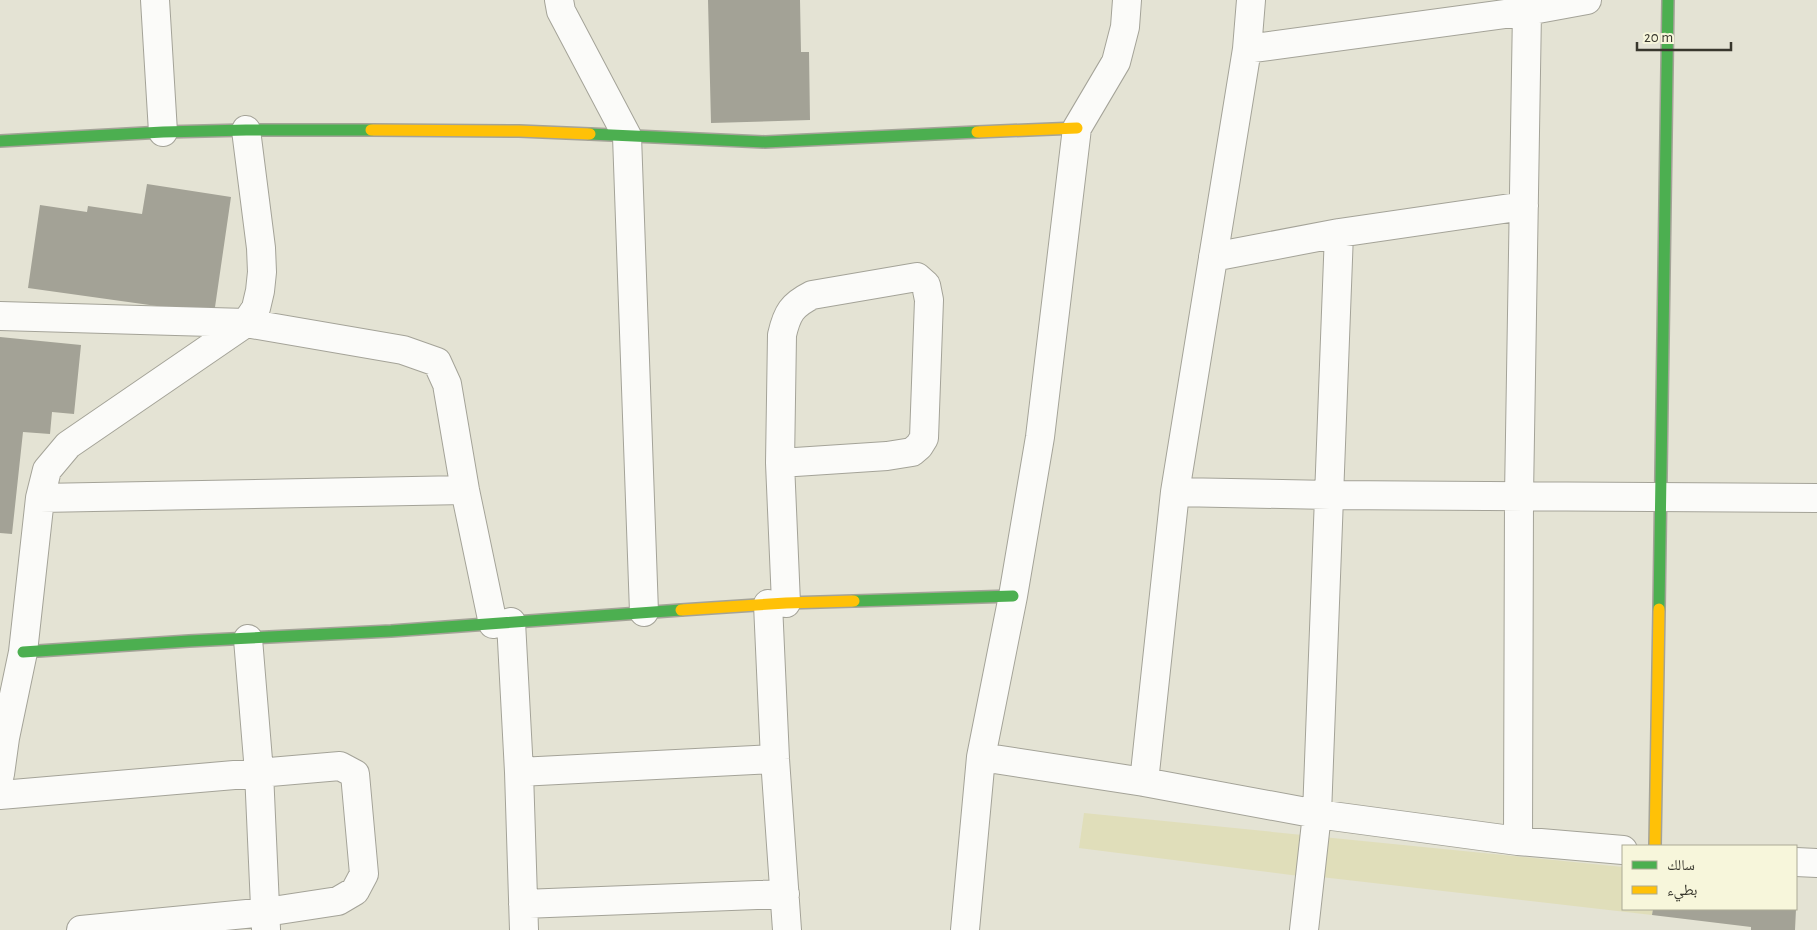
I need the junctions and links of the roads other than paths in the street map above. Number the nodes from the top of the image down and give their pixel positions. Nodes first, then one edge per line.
1 (155, 0) edge
2 (558, 0) edge
3 (1127, 0) edge
4 (1251, 0) edge
5 (1586, 0) edge
6 (1668, 0) edge
7 (1527, 11) junction
8 (1247, 49) junction
9 (1077, 128) junction
10 (246, 130) junction
11 (163, 132) junction
12 (627, 136) junction
13 (0, 141) edge
14 (1524, 206) junction
15 (1339, 233) junction
16 (1213, 257) junction
17 (0, 316) edge
18 (246, 323) junction
19 (780, 463) junction
20 (465, 490) junction
21 (1175, 492) junction
22 (1330, 495) junction
23 (1519, 496) junction
24 (1662, 497) junction
25 (40, 498) junction
26 (1817, 498) edge
27 (1013, 596) junction
28 (777, 603) junction
29 (644, 612) junction
30 (502, 623) junction
31 (248, 639) junction
32 (23, 652) junction
33 (982, 756) junction
34 (775, 759) junction
35 (259, 772) junction
36 (519, 772) junction
37 (0, 774) edge
38 (1144, 782) junction
39 (0, 795) edge
40 (1316, 814) junction
41 (1518, 841) junction
42 (1655, 845) edge
43 (1622, 850) edge
44 (1797, 862) edge
45 (1817, 863) edge
46 (785, 894) junction
47 (523, 917) edge
48 (266, 921) edge
49 (81, 930) edge
50 (787, 930) edge
51 (965, 930) edge
52 (1304, 930) edge

1 - 11 street
2 - 12 street
3 - 9 street
4 - 8 street
5 - 7 street
6 - 24 street
7 - 8 street
7 - 14 street
8 - 16 street
9 - 12 street
9 - 27 street
10 - 11 street
10 - 12 street
10 - 18 street
11 - 13 street
12 - 29 street
14 - 15 street
14 - 23 street
15 - 16 street
15 - 22 street
16 - 21 street
17 - 18 street
18 - 20 street
18 - 25 street
19 - 19 street
19 - 28 street
20 - 25 street
20 - 30 street
21 - 22 street
21 - 38 street
22 - 23 street
22 - 40 street
23 - 24 street
23 - 41 street
24 - 26 street
24 - 42 street
25 - 32 street
27 - 28 street
27 - 33 street
28 - 29 street
28 - 34 street
29 - 30 street
30 - 31 street
30 - 36 street
31 - 32 street
31 - 35 street
32 - 37 street
33 - 38 street
33 - 51 street
34 - 36 street
34 - 46 street
35 - 39 street
35 - 48 street
35 - 48 street
36 - 47 street
38 - 40 street
40 - 41 street
40 - 52 street
41 - 43 street
44 - 45 street
46 - 47 street
46 - 50 street
48 - 49 street

